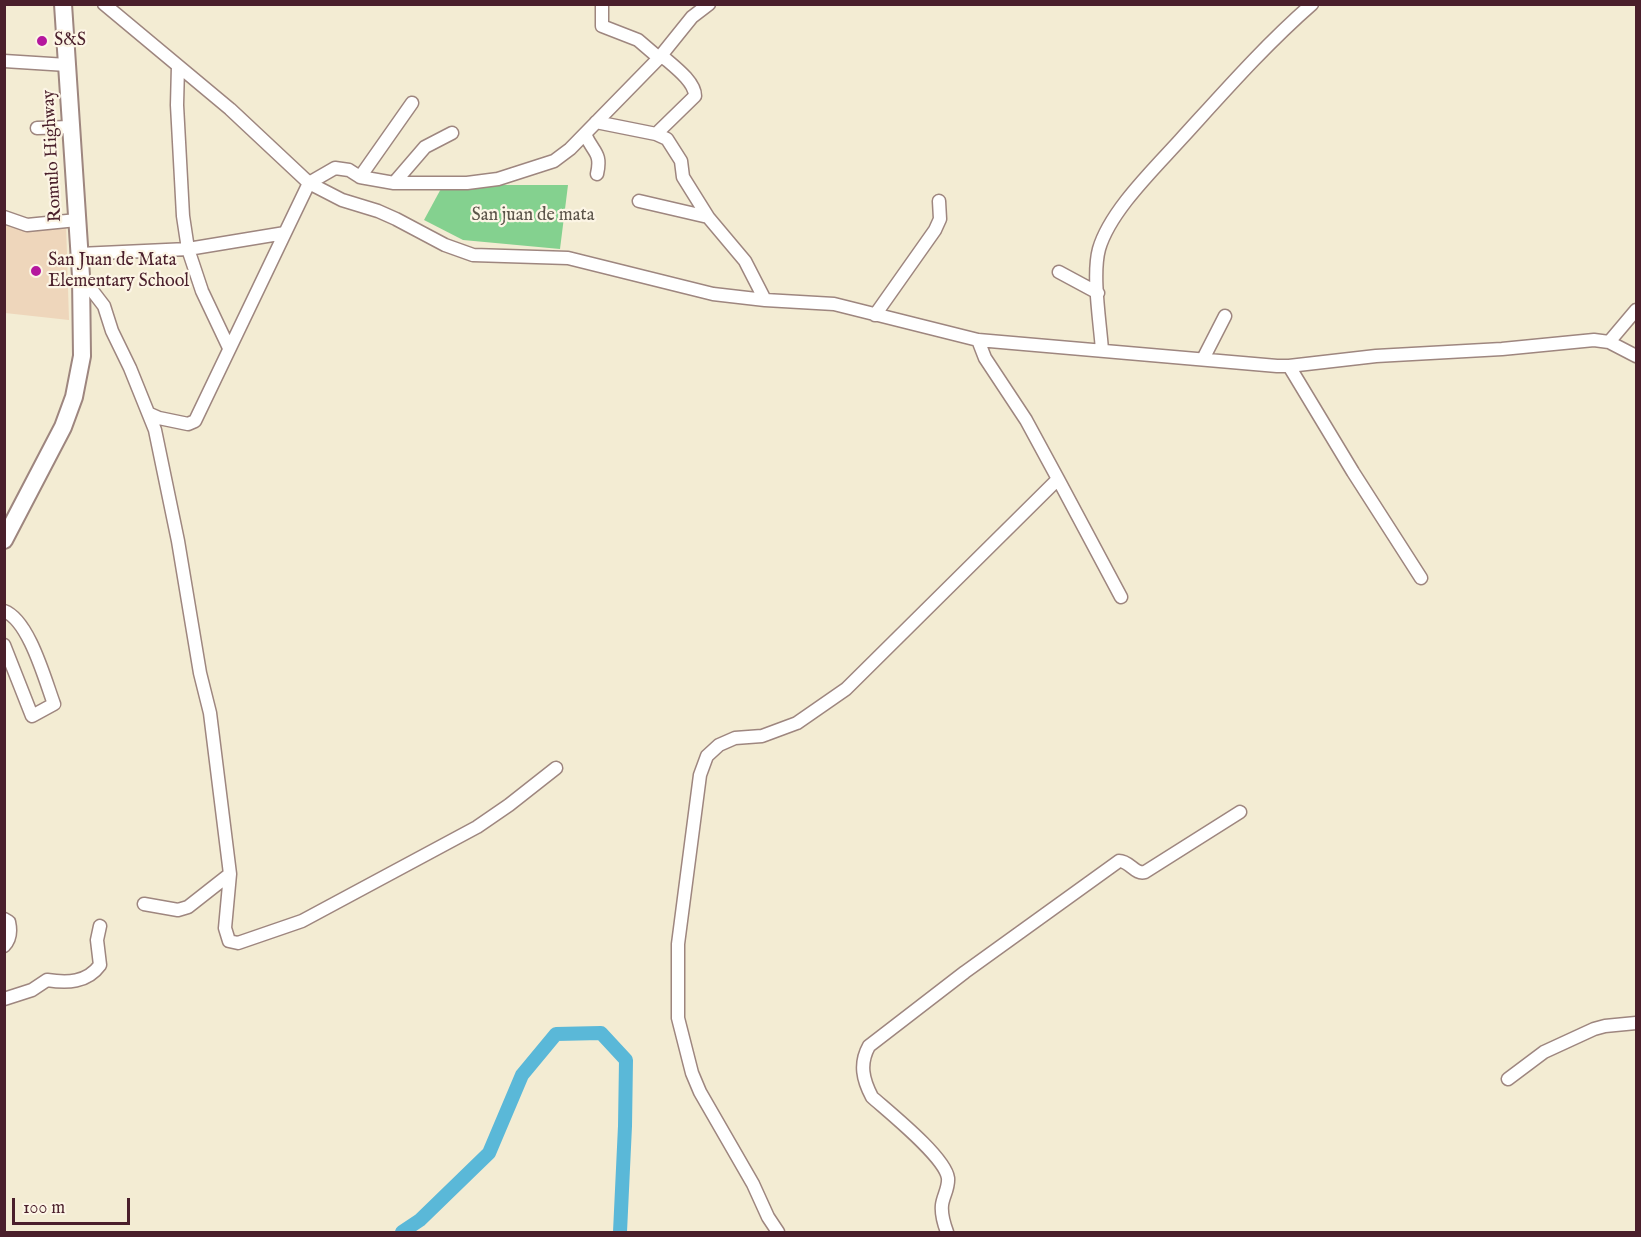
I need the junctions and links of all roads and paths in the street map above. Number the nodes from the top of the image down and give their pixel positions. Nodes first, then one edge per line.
1 (63, 4) edge
2 (104, 4) edge
3 (602, 4) edge
4 (1312, 4) edge
5 (704, 6) edge
6 (660, 56) junction
7 (4, 61) edge
8 (67, 64) junction
9 (178, 66) junction
10 (412, 103) dead end
11 (596, 122) junction
12 (71, 127) junction
13 (37, 128) dead end
14 (452, 133) dead end
15 (585, 134) junction
16 (656, 134) junction
17 (597, 174) dead end
18 (360, 177) junction
19 (309, 183) junction
20 (394, 183) junction
21 (639, 201) dead end
22 (939, 201) dead end
23 (4, 217) edge
24 (708, 218) junction
25 (77, 220) junction
26 (285, 233) junction
27 (188, 249) junction
28 (79, 254) junction
29 (1059, 272) dead end
30 (81, 276) junction
31 (1098, 293) junction
32 (765, 300) junction
33 (1636, 310) edge
34 (875, 315) junction
35 (1225, 316) dead end
36 (978, 340) junction
37 (1609, 342) junction
38 (229, 348) junction
39 (1102, 350) junction
40 (1636, 356) edge
41 (1203, 359) junction
42 (1289, 366) junction
43 (150, 414) junction
44 (1058, 478) junction
45 (4, 540) edge
46 (1421, 578) dead end
47 (1121, 597) dead end
48 (8, 615) edge
49 (4, 645) edge
50 (556, 768) dead end
51 (1240, 812) dead end
52 (230, 874) junction
53 (144, 904) dead end
54 (4, 919) edge
55 (100, 926) dead end
56 (4, 946) edge
57 (4, 999) edge
58 (1636, 1023) edge
59 (1508, 1079) dead end
60 (778, 1233) edge
61 (947, 1233) edge

1 - 8 highway, Romulo Highway
2 - 9 street
3 - 6 street
4 - 31 street
5 - 6 street
6 - 11 street
6 - 16 street
7 - 8 street
8 - 12 highway, Romulo Highway
9 - 19 street
9 - 27 street
10 - 18 street
11 - 15 street
11 - 16 street
12 - 13 street
12 - 25 highway, Romulo Highway
14 - 20 street
15 - 17 street
15 - 20 street
16 - 24 street
18 - 19 street
18 - 20 street
19 - 26 street
19 - 32 street
21 - 24 street
22 - 34 street
23 - 25 street
24 - 32 street
25 - 28 highway, Romulo Highway
26 - 27 street
26 - 38 street
27 - 28 street
27 - 38 street
28 - 30 highway, Romulo Highway
29 - 31 street
30 - 43 street
30 - 45 highway, Romulo Highway
31 - 39 street
32 - 34 street
33 - 37 street
34 - 36 street
35 - 41 street
36 - 39 street
36 - 44 street
37 - 40 street
37 - 42 street
38 - 43 street
39 - 41 street
41 - 42 street
42 - 46 street
43 - 52 street
44 - 47 street
44 - 60 street
48 - 49 street
50 - 52 street
51 - 61 street
52 - 53 street
54 - 56 street
55 - 57 street
58 - 59 street

